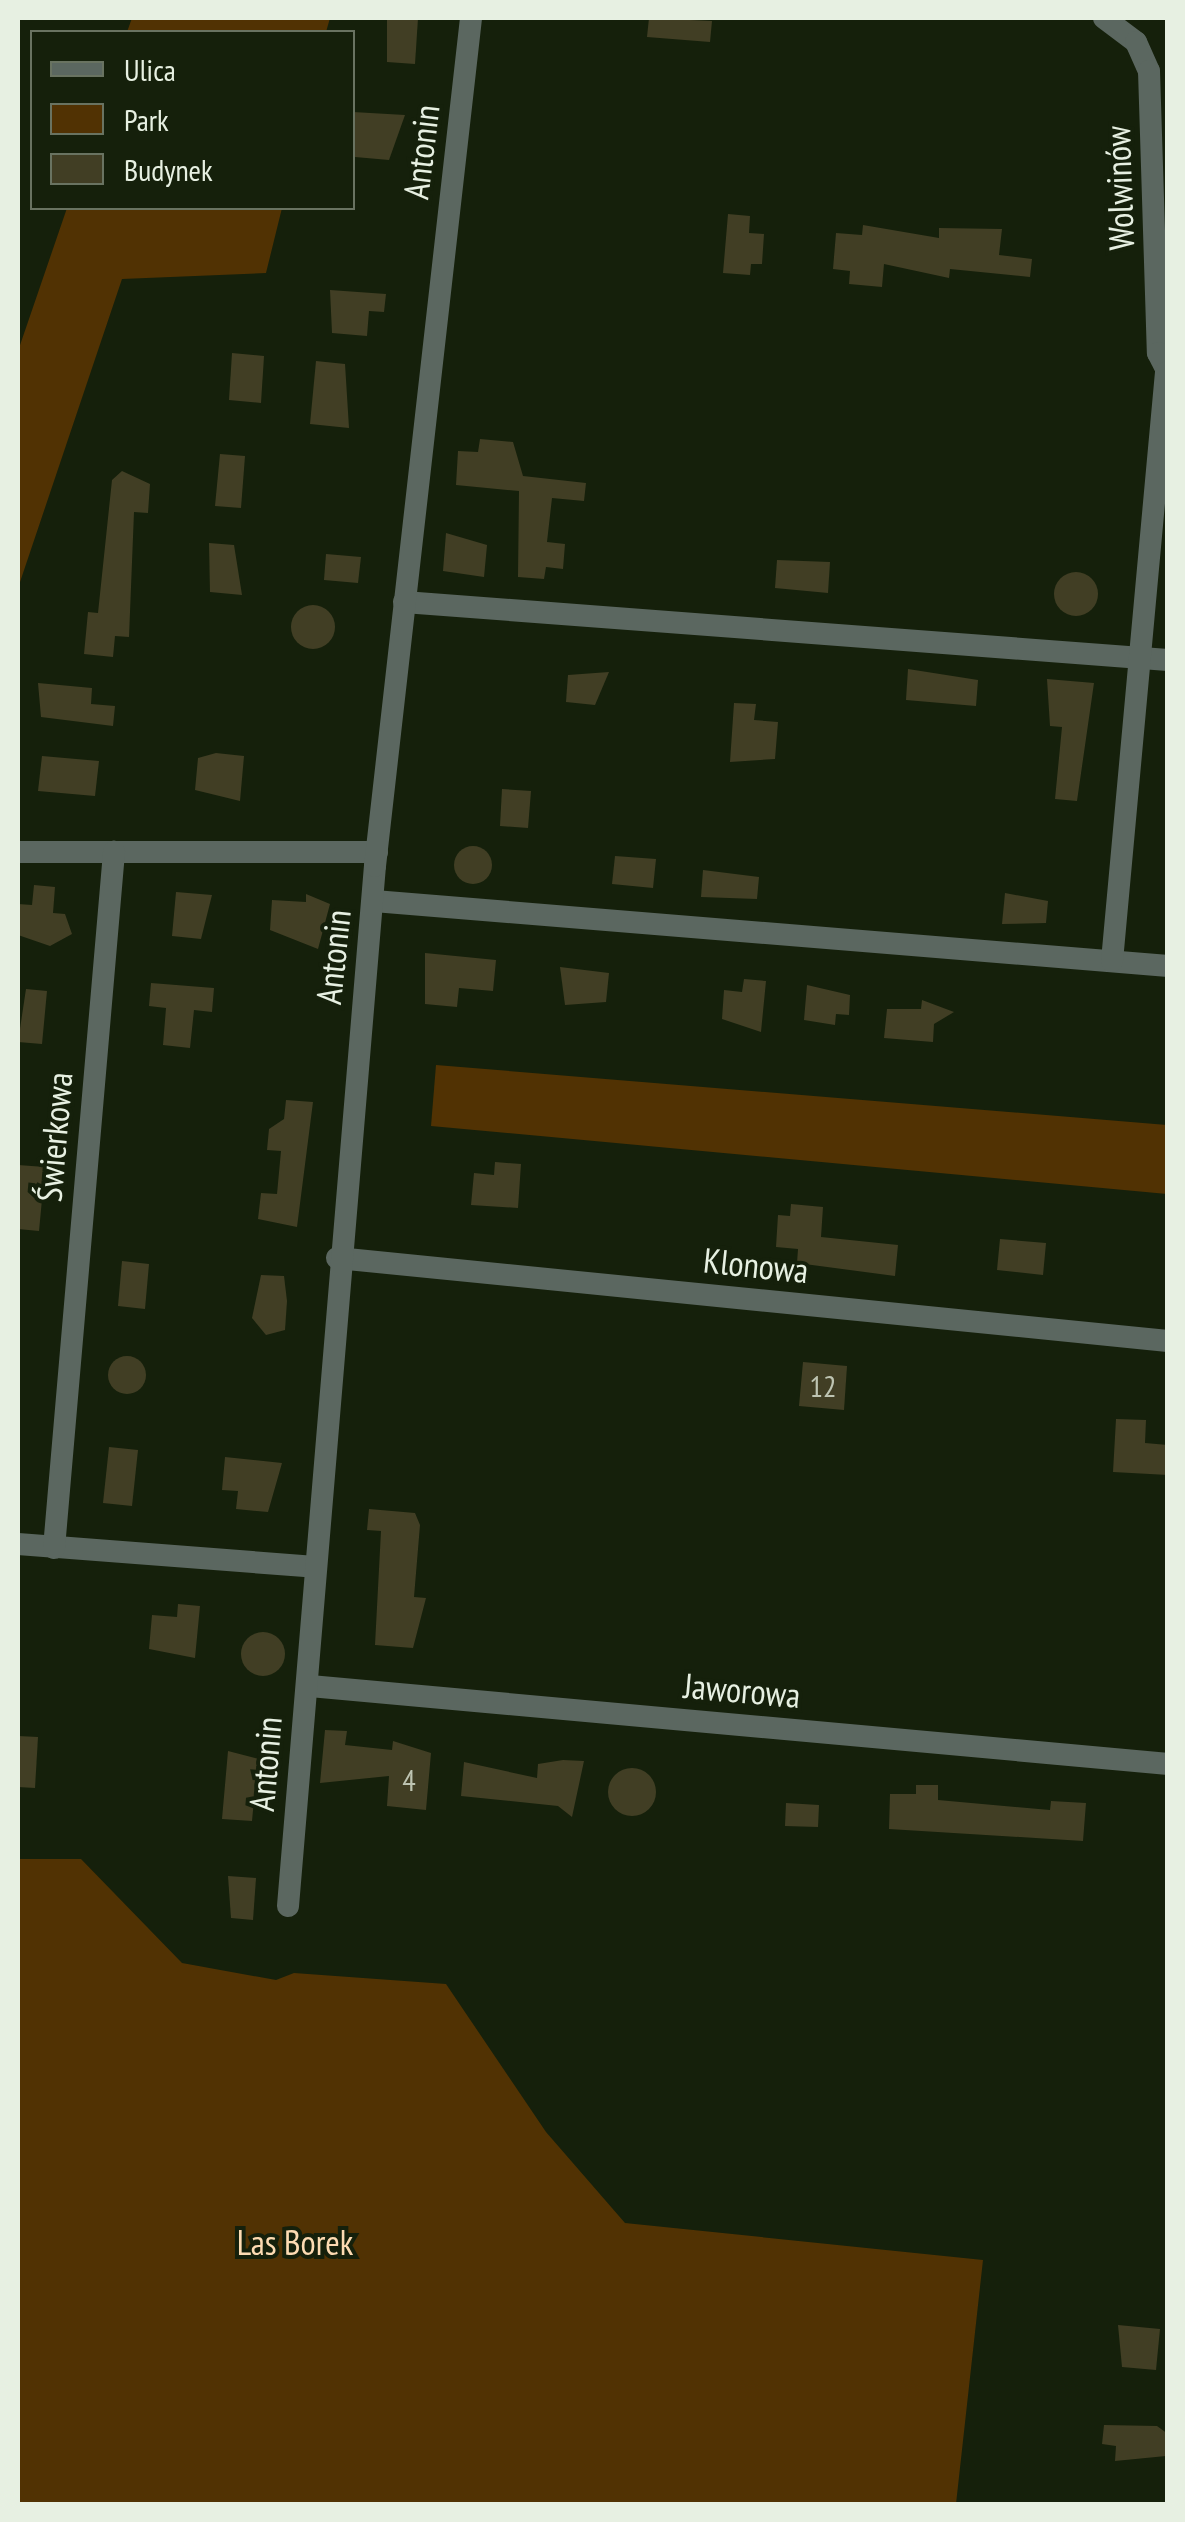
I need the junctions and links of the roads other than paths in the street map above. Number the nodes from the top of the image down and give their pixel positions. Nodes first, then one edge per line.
1 (471, 18) edge
2 (1104, 18) edge
3 (1158, 70) edge
4 (1167, 372) edge
5 (404, 602) junction
6 (1143, 659) junction
7 (1168, 660) edge
8 (18, 852) edge
9 (114, 852) junction
10 (377, 852) junction
11 (374, 901) junction
12 (1112, 961) junction
13 (1168, 966) edge
14 (337, 1258) junction
15 (1168, 1341) edge
16 (18, 1544) edge
17 (54, 1548) junction
18 (315, 1567) junction
19 (310, 1686) junction
20 (1168, 1764) edge
21 (288, 1906) dead end

1 - 5 street, Antonin
2 - 3 street, Wolwinów
3 - 4 street, Wolwinów
4 - 6 street, Wolwinów
5 - 6 street
5 - 10 street, Antonin
6 - 7 street
6 - 12 street, Wolwinów
8 - 9 street
9 - 10 street
9 - 17 street, Świerkowa
10 - 11 street, Antonin
11 - 12 street
11 - 14 street, Antonin
12 - 13 street
14 - 15 street, Klonowa
14 - 18 street, Antonin
16 - 17 street
17 - 18 street
18 - 19 street, Antonin
19 - 20 street, Jaworowa
19 - 21 street, Antonin

